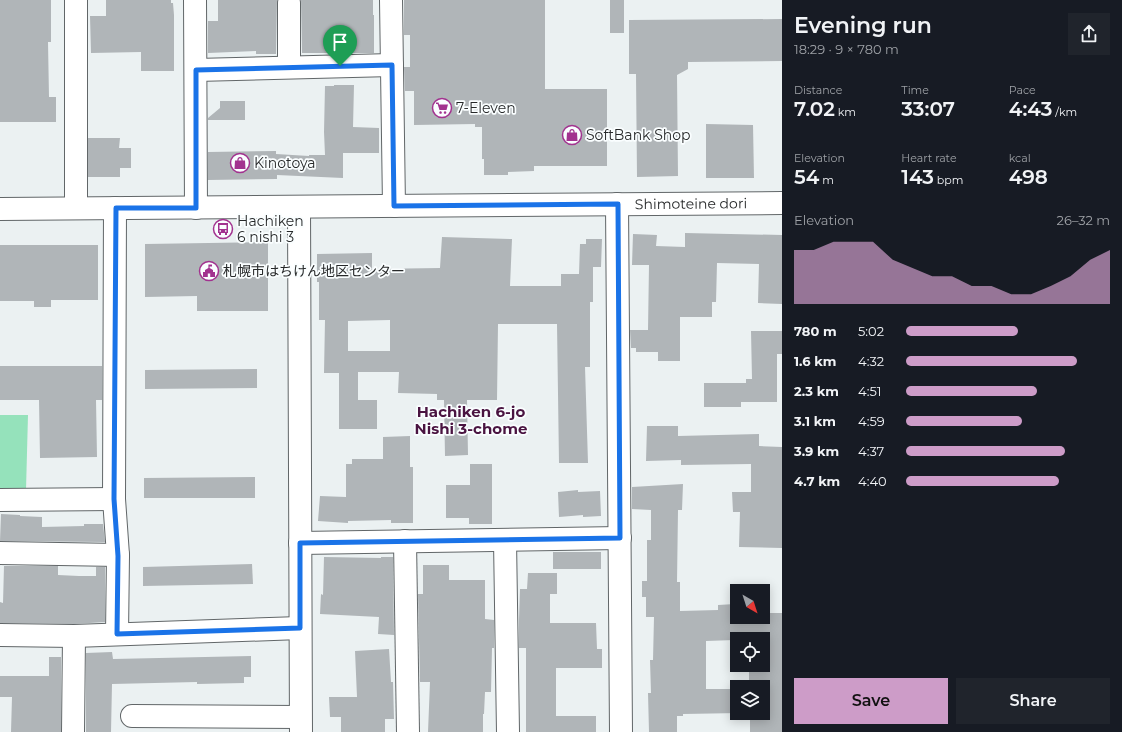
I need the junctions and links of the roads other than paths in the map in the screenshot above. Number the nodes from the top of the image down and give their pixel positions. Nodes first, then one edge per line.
1 (76, 0) edge
2 (195, 0) edge
3 (391, 0) edge
4 (288, 3) dead end
5 (392, 65) junction
6 (289, 67) junction
7 (196, 70) junction
8 (782, 203) edge
9 (618, 204) junction
10 (394, 206) junction
11 (299, 207) junction
12 (76, 208) junction
13 (116, 208) junction
14 (196, 208) junction
15 (0, 209) edge
16 (114, 499) junction
17 (0, 500) edge
18 (620, 538) junction
19 (505, 540) junction
20 (405, 541) junction
21 (300, 543) junction
22 (0, 553) edge
23 (118, 556) junction
24 (300, 628) junction
25 (117, 634) junction
26 (0, 635) edge
27 (74, 636) junction
28 (132, 716) dead end
29 (300, 724) edge
30 (73, 732) edge
31 (408, 732) edge
32 (508, 732) edge
33 (621, 732) edge

1 - 12 street
2 - 7 street
3 - 5 street
4 - 6 street
5 - 6 street
5 - 10 street
6 - 7 street
7 - 14 street
8 - 9 street, Shimoteine dori
9 - 10 street, Shimoteine dori
9 - 18 street
10 - 11 street, Shimoteine dori
11 - 14 street, Shimoteine dori
11 - 21 street
12 - 13 street, Shimoteine dori
12 - 15 street, Shimoteine dori
13 - 14 street, Shimoteine dori
13 - 16 street
16 - 17 street
16 - 23 street
18 - 19 street
18 - 33 street
19 - 20 street
19 - 32 street
20 - 21 street
20 - 31 street
21 - 24 street
22 - 23 street
23 - 25 street
24 - 25 street
24 - 29 street
25 - 27 street
26 - 27 street
27 - 30 street
28 - 29 street

